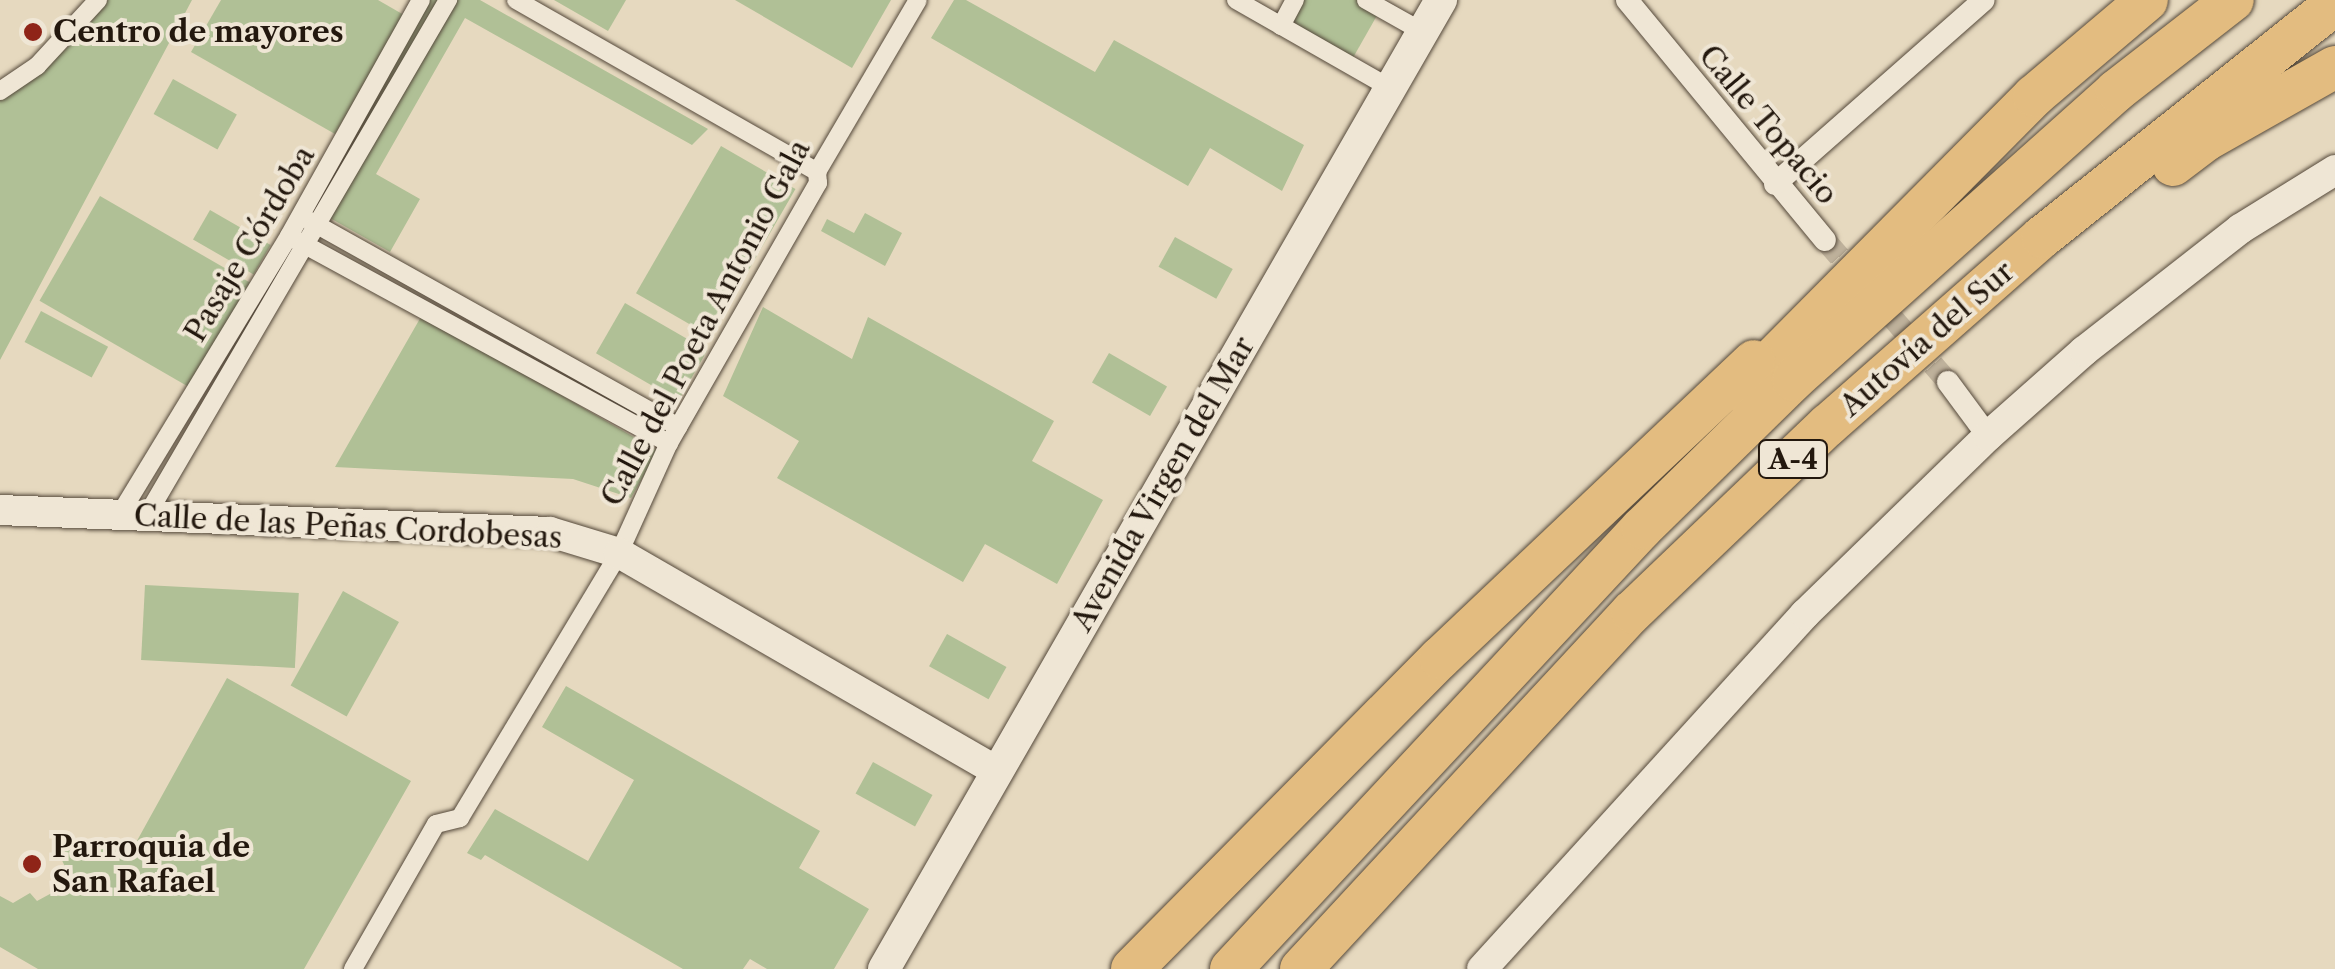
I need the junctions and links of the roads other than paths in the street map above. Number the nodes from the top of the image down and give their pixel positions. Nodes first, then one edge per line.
1 (98, 0) edge
2 (422, 0) edge
3 (448, 0) edge
4 (516, 0) edge
5 (918, 0) edge
6 (1236, 0) edge
7 (1295, 0) edge
8 (1366, 0) edge
9 (1441, 0) edge
10 (1628, 0) edge
11 (1984, 0) edge
12 (2147, 0) edge
13 (2233, 0) edge
14 (2335, 4) edge
15 (1281, 26) junction
16 (1423, 32) junction
17 (2334, 67) edge
18 (1390, 88) junction
19 (0, 90) edge
20 (2034, 96) junction
21 (2335, 170) edge
22 (817, 172) junction
23 (1775, 184) junction
24 (308, 220) junction
25 (2042, 237) junction
26 (297, 240) junction
27 (1825, 240) tunnel mouth
28 (1948, 382) tunnel mouth
29 (674, 435) junction
30 (1988, 436) junction
31 (0, 510) edge
32 (134, 514) junction
33 (619, 553) junction
34 (996, 771) junction
35 (1261, 934) junction
36 (353, 969) edge
37 (884, 969) edge
38 (1132, 969) edge
39 (1231, 969) edge
40 (1302, 969) edge
41 (1482, 969) edge

1 - 19 street
2 - 24 street, Pasaje Córdoba
3 - 24 street
4 - 22 street
5 - 22 street, Calle del Poeta Antonio Gala
6 - 15 street
7 - 15 street
8 - 16 street
9 - 16 main road, Avenida Virgen del Mar
10 - 23 street, Calle Topacio
11 - 23 street
12 - 20 highway
13 - 35 highway, Autovía del Sur / A-4
14 - 25 highway, Autovía del Sur / A-4
15 - 18 street
16 - 18 main road, Avenida Virgen del Mar
17 - 25 highway
18 - 34 main road, Avenida Virgen del Mar
20 - 35 highway
20 - 38 highway
21 - 30 street
22 - 29 street, Calle del Poeta Antonio Gala
23 - 27 street, Calle Topacio
24 - 26 street, Pasaje Córdoba
24 - 29 street
25 - 40 highway, Autovía del Sur / A-4
26 - 29 street
26 - 32 street
26 - 32 street, Pasaje Córdoba
28 - 30 street
29 - 33 street, Calle del Poeta Antonio Gala
30 - 41 street
31 - 32 street, Calle de las Peñas Cordobesas
32 - 33 street, Calle de las Peñas Cordobesas
33 - 34 street, Calle de las Peñas Cordobesas
33 - 36 street, Calle del Poeta Antonio Gala
34 - 37 main road, Avenida Virgen del Mar
35 - 39 highway, Autovía del Sur / A-4

